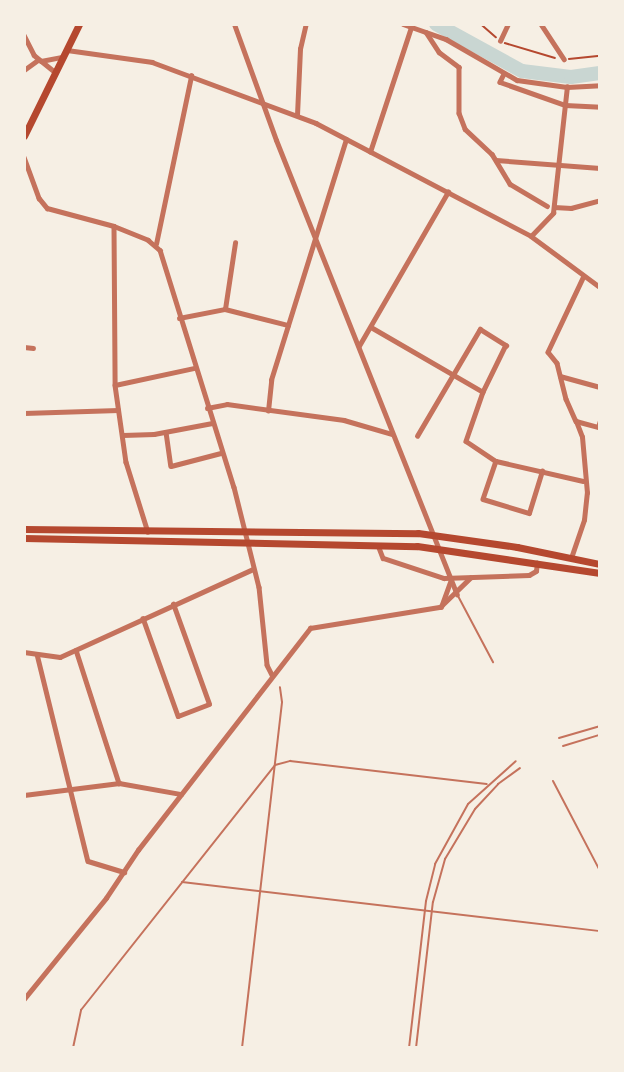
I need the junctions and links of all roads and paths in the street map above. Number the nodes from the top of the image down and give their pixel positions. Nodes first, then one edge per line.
1 (79, 24) edge
2 (234, 24) edge
3 (306, 24) edge
4 (403, 24) edge
5 (481, 24) edge
6 (508, 24) edge
7 (541, 24) edge
8 (411, 25) edge
9 (426, 32) junction
10 (24, 35) edge
11 (500, 41) junction
12 (66, 50) junction
13 (600, 56) edge
14 (62, 57) junction
15 (564, 59) junction
16 (40, 61) junction
17 (24, 70) edge
18 (55, 72) junction
19 (504, 74) junction
20 (191, 76) junction
21 (600, 85) edge
22 (567, 87) junction
23 (264, 105) junction
24 (565, 105) junction
25 (600, 107) edge
26 (297, 116) junction
27 (24, 136) edge
28 (346, 139) junction
29 (370, 152) junction
30 (24, 157) edge
31 (496, 160) junction
32 (559, 164) junction
33 (600, 168) edge
34 (448, 192) junction
35 (600, 200) edge
36 (547, 206) dead end
37 (554, 207) junction
38 (114, 226) junction
39 (315, 235) junction
40 (531, 236) junction
41 (235, 243) dead end
42 (156, 244) junction
43 (584, 276) junction
44 (600, 287) edge
45 (225, 309) junction
46 (179, 318) junction
47 (288, 325) junction
48 (371, 327) junction
49 (359, 346) junction
50 (24, 347) edge
51 (33, 348) dead end
52 (194, 368) junction
53 (453, 374) junction
54 (560, 376) junction
55 (115, 385) junction
56 (600, 387) edge
57 (483, 392) junction
58 (207, 408) junction
59 (118, 410) junction
60 (268, 411) junction
61 (24, 413) edge
62 (576, 421) junction
63 (600, 421) edge
64 (212, 423) junction
65 (165, 432) junction
66 (392, 434) junction
67 (123, 435) junction
68 (417, 436) dead end
69 (221, 453) junction
70 (496, 461) junction
71 (542, 471) junction
72 (583, 481) junction
73 (24, 529) edge
74 (148, 532) junction
75 (246, 534) junction
76 (432, 535) junction
77 (24, 538) edge
78 (248, 545) junction
79 (378, 545) junction
80 (439, 547) junction
81 (571, 558) junction
82 (537, 562) junction
83 (600, 564) edge
84 (253, 569) junction
85 (600, 573) edge
86 (470, 578) junction
87 (451, 579) junction
88 (457, 594) junction
89 (173, 604) junction
90 (441, 608) junction
91 (142, 618) junction
92 (76, 650) junction
93 (24, 652) edge
94 (37, 654) junction
95 (493, 662) dead end
96 (272, 675) junction
97 (280, 687) dead end
98 (600, 726) edge
99 (600, 735) edge
100 (559, 738) dead end
101 (563, 746) dead end
102 (516, 760) dead end
103 (275, 765) junction
104 (520, 768) dead end
105 (554, 780) dead end
106 (119, 783) junction
107 (487, 784) junction
108 (72, 790) junction
109 (181, 794) junction
110 (24, 795) edge
111 (600, 871) edge
112 (124, 872) junction
113 (182, 882) junction
114 (261, 892) junction
115 (424, 911) junction
116 (432, 911) junction
117 (600, 931) edge
118 (24, 999) edge
119 (73, 1048) edge
120 (242, 1048) edge
121 (409, 1048) edge
122 (416, 1048) edge

1 - 12 main road
2 - 23 street
3 - 26 street
4 - 8 street
5 - 11 path
6 - 11 street
7 - 15 street
8 - 9 street
8 - 29 street
9 - 19 street
9 - 31 street
10 - 16 street
11 - 15 path
12 - 14 main road
12 - 20 street
13 - 15 path
14 - 16 street
14 - 18 main road
16 - 17 street
16 - 18 street
18 - 27 main road
19 - 22 street
19 - 24 street
20 - 23 street
20 - 42 street
21 - 22 street
22 - 24 street
23 - 26 street
23 - 39 street
24 - 25 street
24 - 32 street
26 - 28 street
28 - 29 street
28 - 39 street
29 - 34 street
30 - 38 street
31 - 32 street
31 - 36 street
32 - 33 street
32 - 37 street
34 - 40 street
34 - 48 street
35 - 37 street
37 - 40 street
38 - 42 street
38 - 55 street
39 - 47 street
39 - 49 street
40 - 43 street
41 - 45 street
42 - 46 street
43 - 44 street
43 - 54 street
45 - 46 street
45 - 47 street
46 - 52 street
47 - 60 street
48 - 49 street
48 - 53 street
49 - 66 street
50 - 51 street
52 - 55 street
52 - 58 street
53 - 57 street
53 - 57 street
53 - 68 street
54 - 56 street
54 - 62 street
55 - 59 street
57 - 70 street
58 - 60 street
58 - 64 street
59 - 61 street
59 - 67 street
60 - 66 street
62 - 63 street
62 - 72 street
64 - 65 street
64 - 69 street
65 - 67 street
65 - 69 street
66 - 76 street
67 - 74 street
69 - 75 street
70 - 71 street
70 - 71 street
71 - 72 street
72 - 81 street
73 - 74 main road
74 - 75 main road
75 - 76 main road
75 - 78 street
76 - 80 street
76 - 81 main road
77 - 78 main road
78 - 79 main road
78 - 84 street
79 - 80 main road
79 - 87 street
80 - 82 main road
80 - 87 street
81 - 83 main road
82 - 85 main road
82 - 86 street
84 - 89 street
84 - 96 street
86 - 87 street
86 - 88 street
87 - 88 street
87 - 90 street
88 - 90 street
88 - 95 lane
89 - 91 street
89 - 91 street
90 - 96 street
91 - 92 street
92 - 94 street
92 - 106 street
93 - 94 street
94 - 108 street
96 - 109 street
97 - 103 lane
98 - 100 lane
99 - 101 lane
102 - 107 lane
103 - 107 lane
103 - 113 lane
103 - 114 lane
104 - 116 lane
105 - 111 lane
106 - 108 street
106 - 109 street
107 - 115 lane
108 - 110 street
108 - 112 street
109 - 112 street
112 - 118 street
113 - 114 lane
113 - 119 lane
114 - 115 lane
114 - 120 lane
115 - 116 lane
115 - 121 lane
116 - 117 lane
116 - 122 lane

